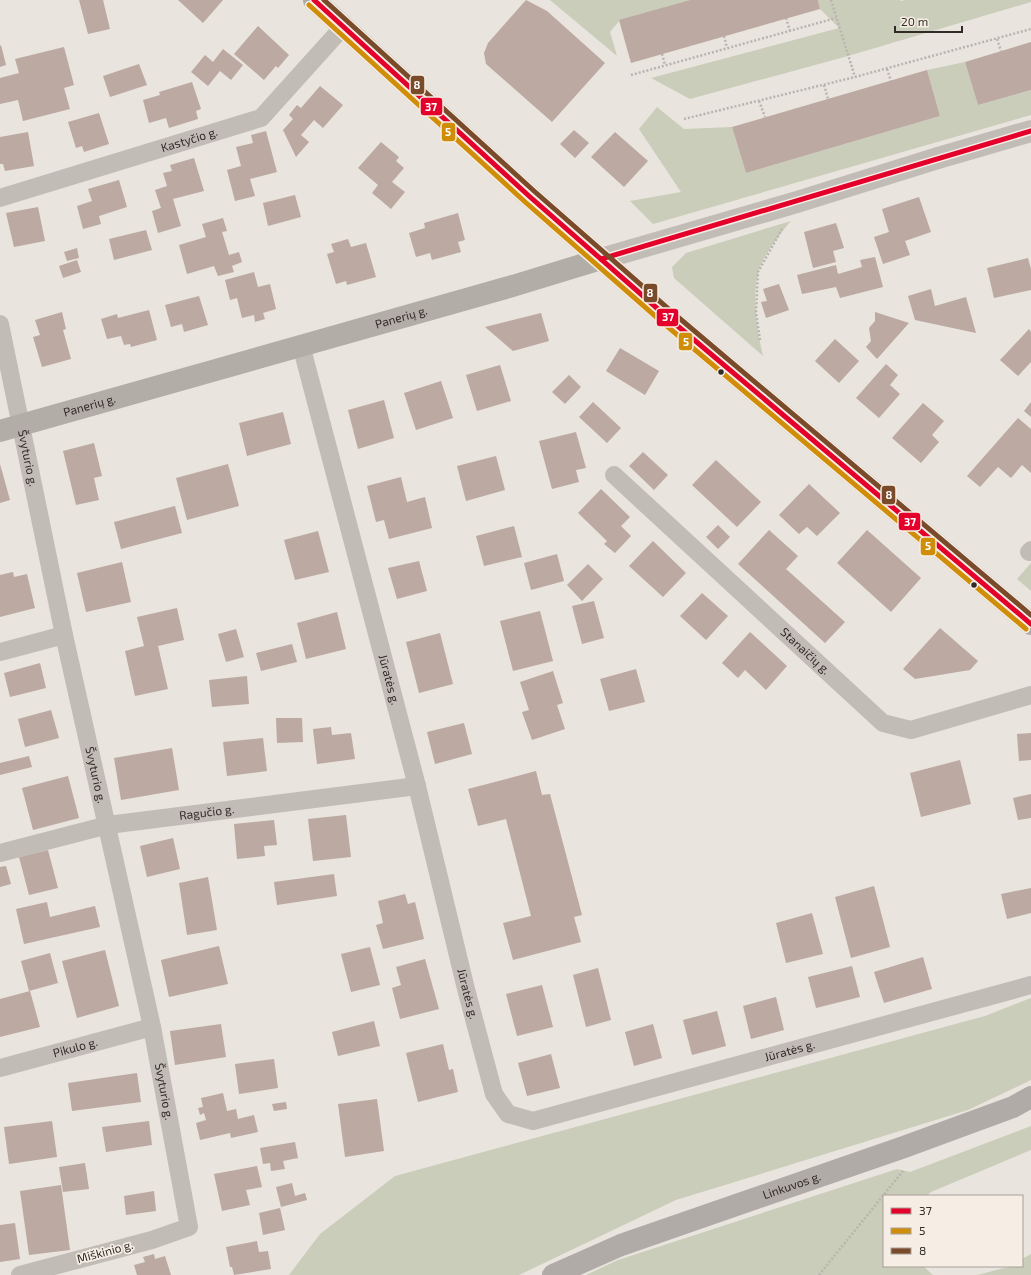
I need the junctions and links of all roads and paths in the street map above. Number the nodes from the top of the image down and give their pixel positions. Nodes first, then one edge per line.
1 (314, 0) edge
2 (831, 0) edge
3 (786, 18) dead end
4 (836, 18) junction
5 (343, 27) junction
6 (1031, 29) edge
7 (790, 30) junction
8 (724, 36) dead end
9 (997, 39) junction
10 (727, 48) junction
11 (1001, 51) dead end
12 (662, 54) dead end
13 (665, 65) junction
14 (887, 69) junction
15 (631, 74) dead end
16 (855, 77) junction
17 (891, 81) dead end
18 (824, 85) junction
19 (828, 99) dead end
20 (759, 101) junction
21 (765, 118) dead end
22 (684, 119) dead end
23 (1031, 131) edge
24 (0, 198) edge
25 (797, 202) junction
26 (601, 259) junction
27 (0, 324) edge
28 (760, 340) dead end
29 (300, 345) junction
30 (10, 428) edge
31 (614, 475) dead end
32 (1031, 624) edge
33 (64, 635) junction
34 (0, 652) edge
35 (1031, 695) edge
36 (417, 786) junction
37 (108, 825) junction
38 (0, 853) edge
39 (1031, 985) edge
40 (152, 1027) junction
41 (0, 1068) edge
42 (1031, 1097) edge
43 (907, 1166) dead end
44 (884, 1195) edge
45 (883, 1196) edge
46 (189, 1227) joint
47 (20, 1275) edge
48 (553, 1275) edge
49 (819, 1275) edge

1 - 5 main road
2 - 4 path
3 - 7 path
4 - 7 path
4 - 16 path
5 - 24 street, Kastyčio g.
5 - 26 main road
6 - 9 path
7 - 10 path
8 - 10 path
9 - 11 path
9 - 14 path
10 - 13 path
12 - 13 path
13 - 15 path
14 - 16 path
14 - 17 path
16 - 18 path
18 - 19 path
18 - 20 path
20 - 21 path
20 - 22 path
23 - 25 street, Panerių g.
25 - 26 street, Panerių g.
25 - 28 path
26 - 29 main road, Panerių g.
26 - 32 main road
27 - 30 street, Švyturio g.
29 - 30 main road, Panerių g.
29 - 36 street, Jūratės g.
30 - 33 street, Švyturio g.
31 - 35 street, Stanaičių g.
33 - 34 street
33 - 37 street, Švyturio g.
36 - 37 street, Ragučio g.
36 - 39 street, Jūratės g.
37 - 38 street, Ragučio g.
37 - 40 street, Švyturio g.
40 - 41 street, Pikulo g.
40 - 46 street, Švyturio g.
42 - 48 main road, Linkuvos g.
43 - 44 path
45 - 49 path
46 - 47 street, Miškinio g.

